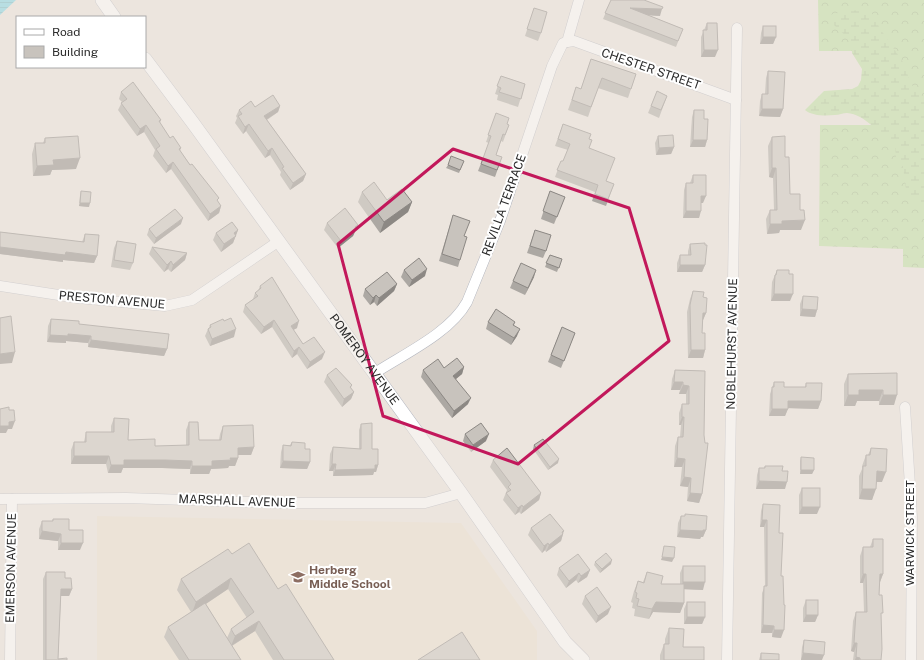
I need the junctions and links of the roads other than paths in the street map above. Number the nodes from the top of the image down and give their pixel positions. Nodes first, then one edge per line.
1 (102, 0) edge
2 (579, 0) edge
3 (113, 16) edge
4 (737, 28) dead end
5 (567, 42) junction
6 (146, 60) edge
7 (736, 100) junction
8 (279, 241) junction
9 (0, 286) edge
10 (375, 373) junction
11 (906, 406) dead end
12 (461, 493) junction
13 (0, 499) edge
14 (12, 499) junction
15 (10, 660) edge
16 (583, 660) edge
17 (727, 660) edge
18 (911, 660) edge

1 - 3 street
2 - 5 street, REVILLA TERRACE
4 - 7 street, NOBLEHURST AVENUE
5 - 7 street, CHESTER STREET
5 - 10 street, REVILLA TERRACE
6 - 8 street, POMEROY AVENUE
7 - 17 street, NOBLEHURST AVENUE
8 - 9 street, PRESTON AVENUE
8 - 10 street, POMEROY AVENUE
10 - 12 street, POMEROY AVENUE
11 - 18 street, WARWICK STREET
12 - 14 street, MARSHALL AVENUE
12 - 16 street, POMEROY AVENUE
13 - 14 street, MARSHALL AVENUE
14 - 15 street, EMERSON AVENUE

